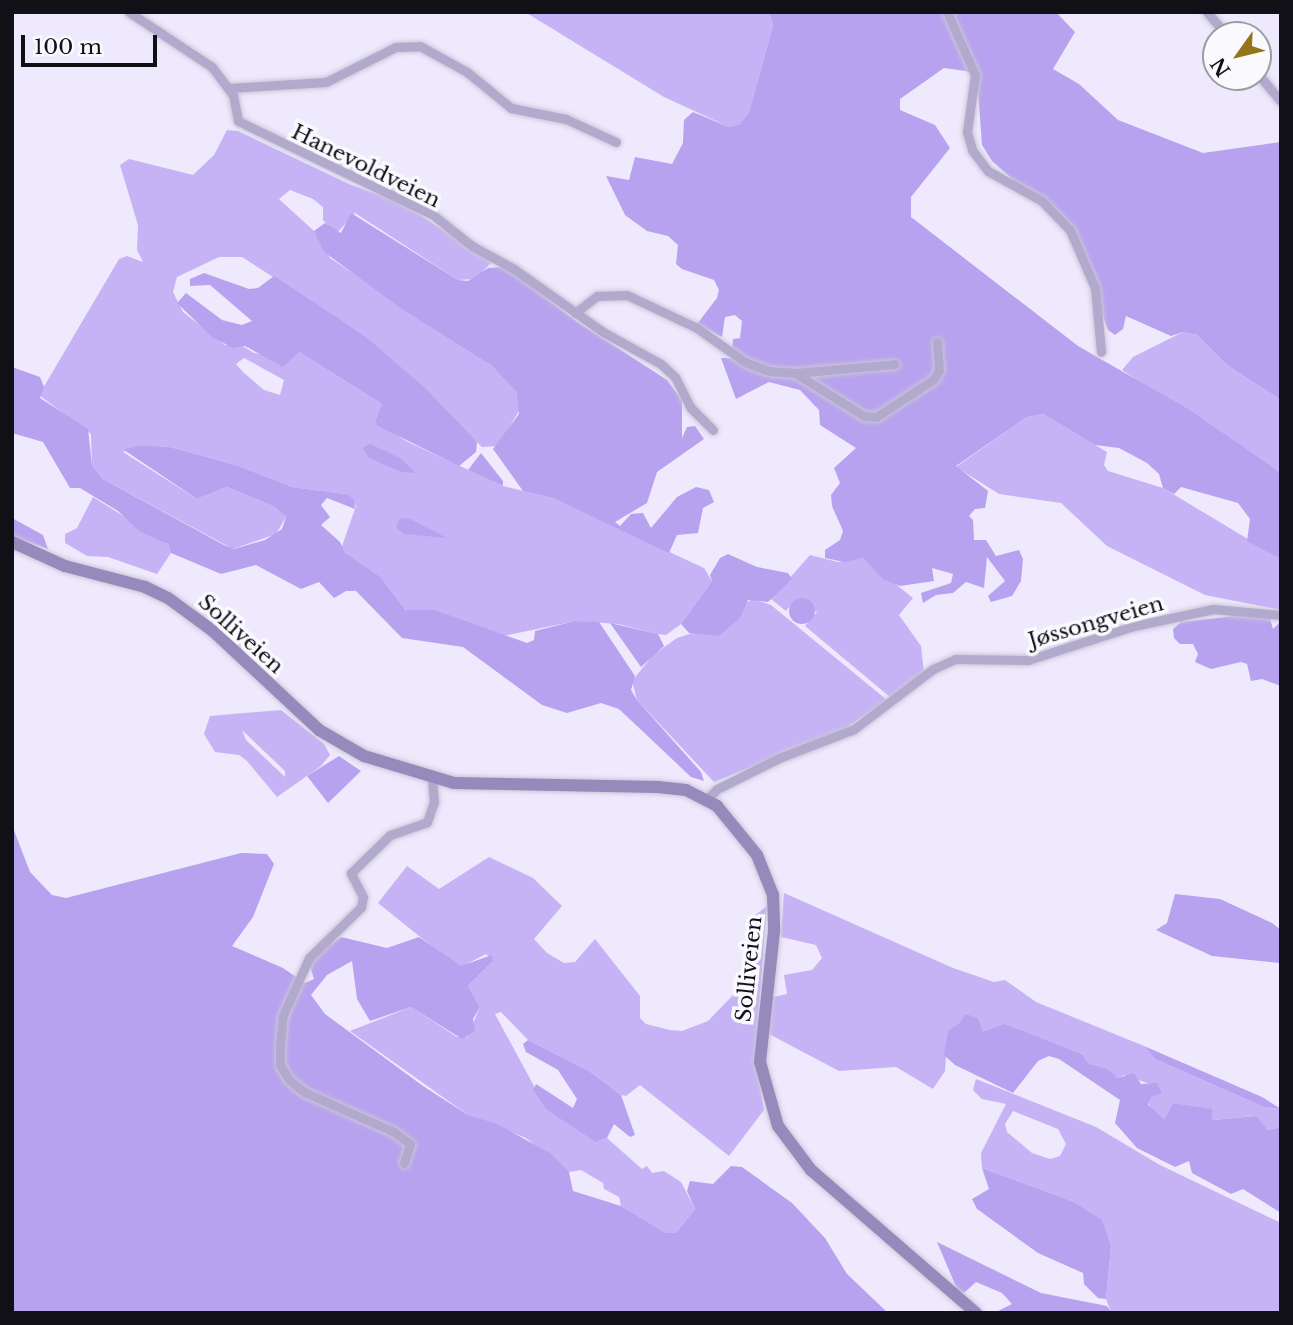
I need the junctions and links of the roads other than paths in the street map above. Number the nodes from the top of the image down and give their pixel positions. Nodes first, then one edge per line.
1 (130, 12) edge
2 (947, 12) edge
3 (229, 88) junction
4 (616, 142) dead end
5 (575, 313) junction
6 (937, 342) dead end
7 (1101, 352) dead end
8 (895, 364) dead end
9 (795, 373) junction
10 (713, 430) dead end
11 (12, 542) edge
12 (1281, 615) edge
13 (432, 778) junction
14 (707, 799) junction
15 (404, 1163) dead end
16 (976, 1313) edge

1 - 3 street, Hanevoldveien
2 - 7 street
3 - 4 street
3 - 5 street, Hanevoldveien
5 - 9 street
5 - 10 street, Hanevoldveien
6 - 9 street
8 - 9 street
11 - 13 street, Solliveien
12 - 14 street, Jøssongveien
13 - 14 street, Solliveien
13 - 15 street
14 - 16 street, Solliveien

